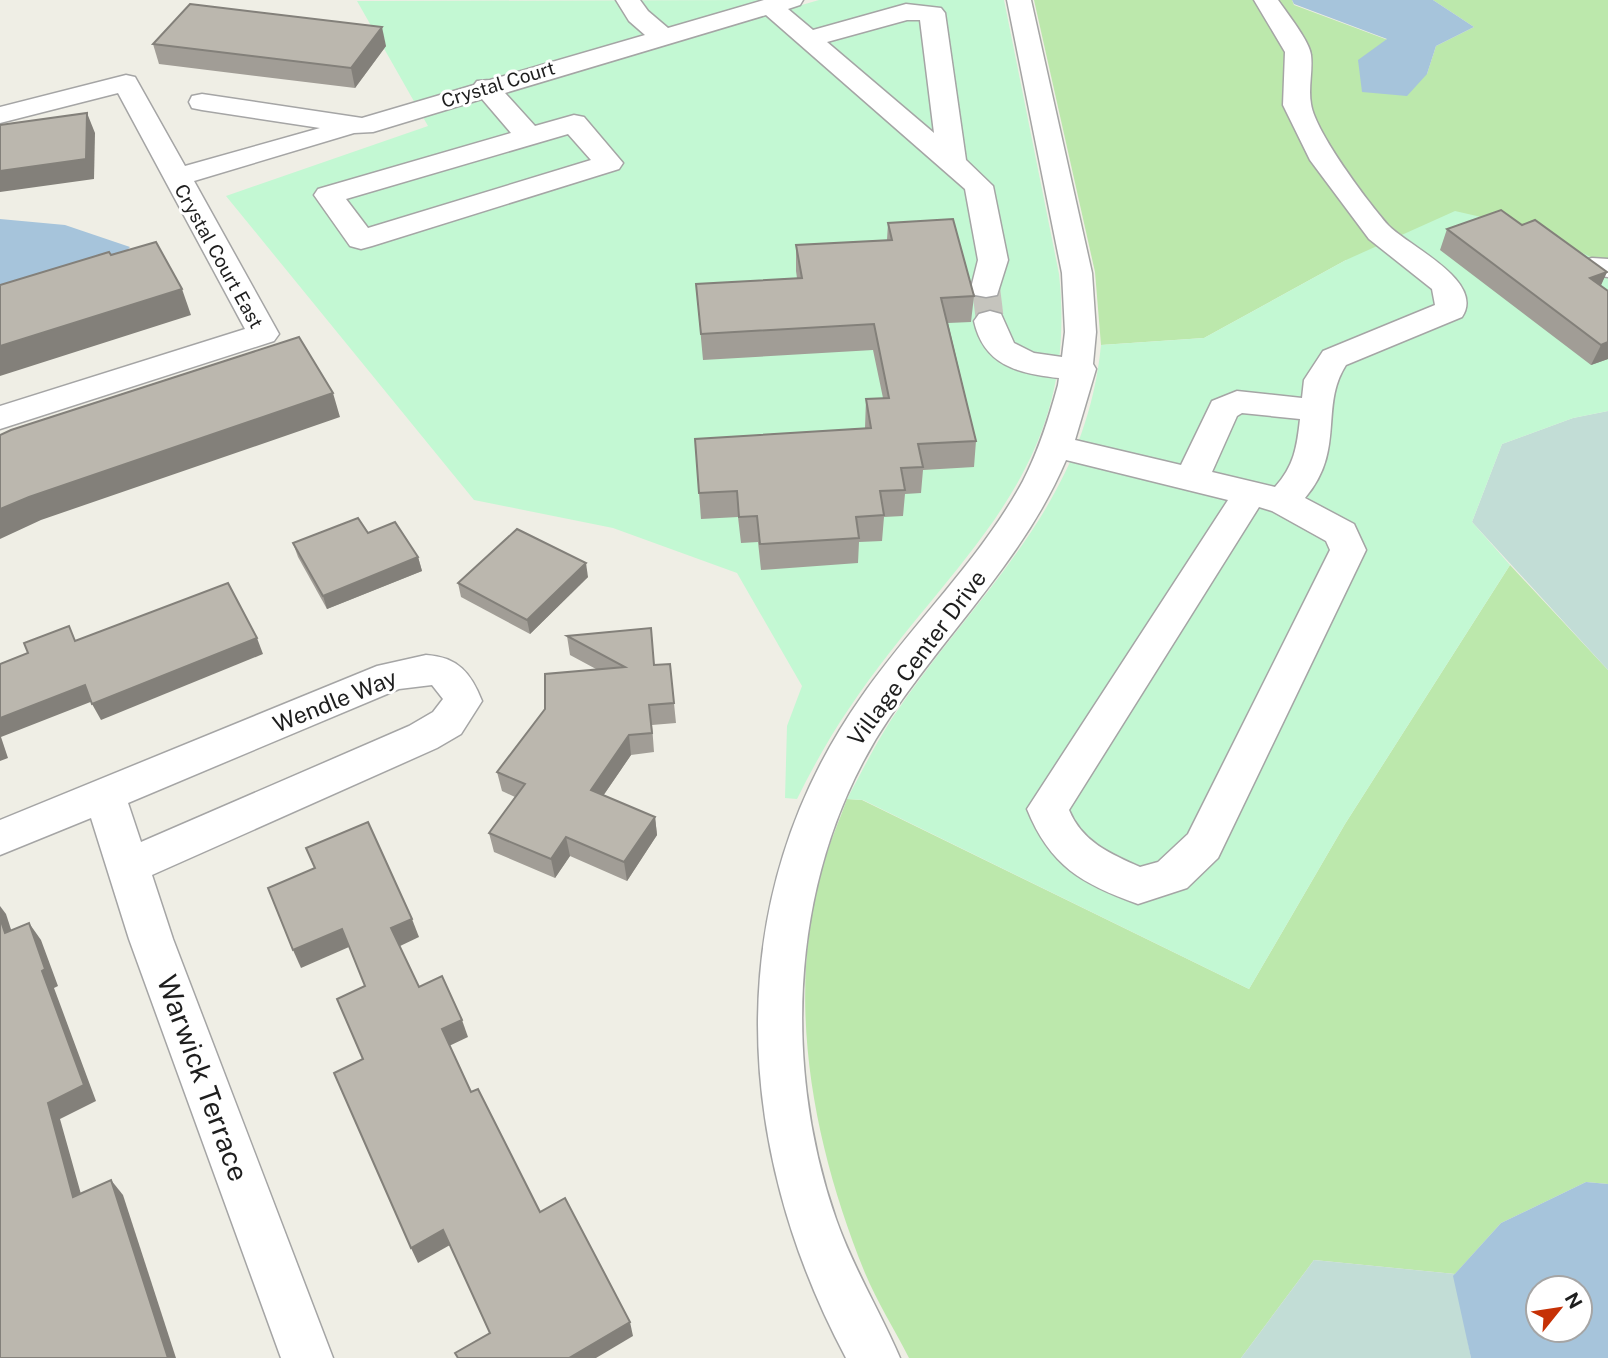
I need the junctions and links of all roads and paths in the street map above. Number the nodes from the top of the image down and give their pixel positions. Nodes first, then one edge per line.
1 (628, 0) edge
2 (1019, 0) edge
3 (1266, 0) edge
4 (781, 3) edge
5 (662, 36) junction
6 (808, 39) junction
7 (486, 88) junction
8 (202, 102) dead end
9 (0, 115) edge
10 (354, 126) junction
11 (529, 136) junction
12 (952, 163) junction
13 (176, 177) junction
14 (986, 288) tunnel mouth
15 (990, 321) tunnel mouth
16 (1065, 368) junction
17 (1317, 410) junction
18 (0, 418) edge
19 (1058, 447) junction
20 (1192, 478) junction
21 (1266, 497) junction
22 (105, 796) junction
23 (0, 838) edge
24 (128, 866) junction
25 (307, 1358) edge
26 (874, 1358) edge

1 - 5 street
2 - 16 street, Village Center Drive
3 - 17 street
4 - 5 street, Crystal Court
4 - 6 street
5 - 7 street, Crystal Court
6 - 12 street
6 - 12 street
7 - 10 street, Crystal Court
7 - 11 street
8 - 10 street, Crystal Court
9 - 13 street, Crystal Court East
10 - 13 street
11 - 11 street
12 - 14 street
13 - 18 street, Crystal Court East
15 - 16 street
16 - 19 street, Village Center Drive
17 - 20 street
17 - 21 street
19 - 20 street
19 - 26 street, Village Center Drive
20 - 21 street
21 - 21 street
22 - 23 street, Wendle Way
22 - 24 street, Warwick Terrace
22 - 24 street, Wendle Way
24 - 25 street, Warwick Terrace

